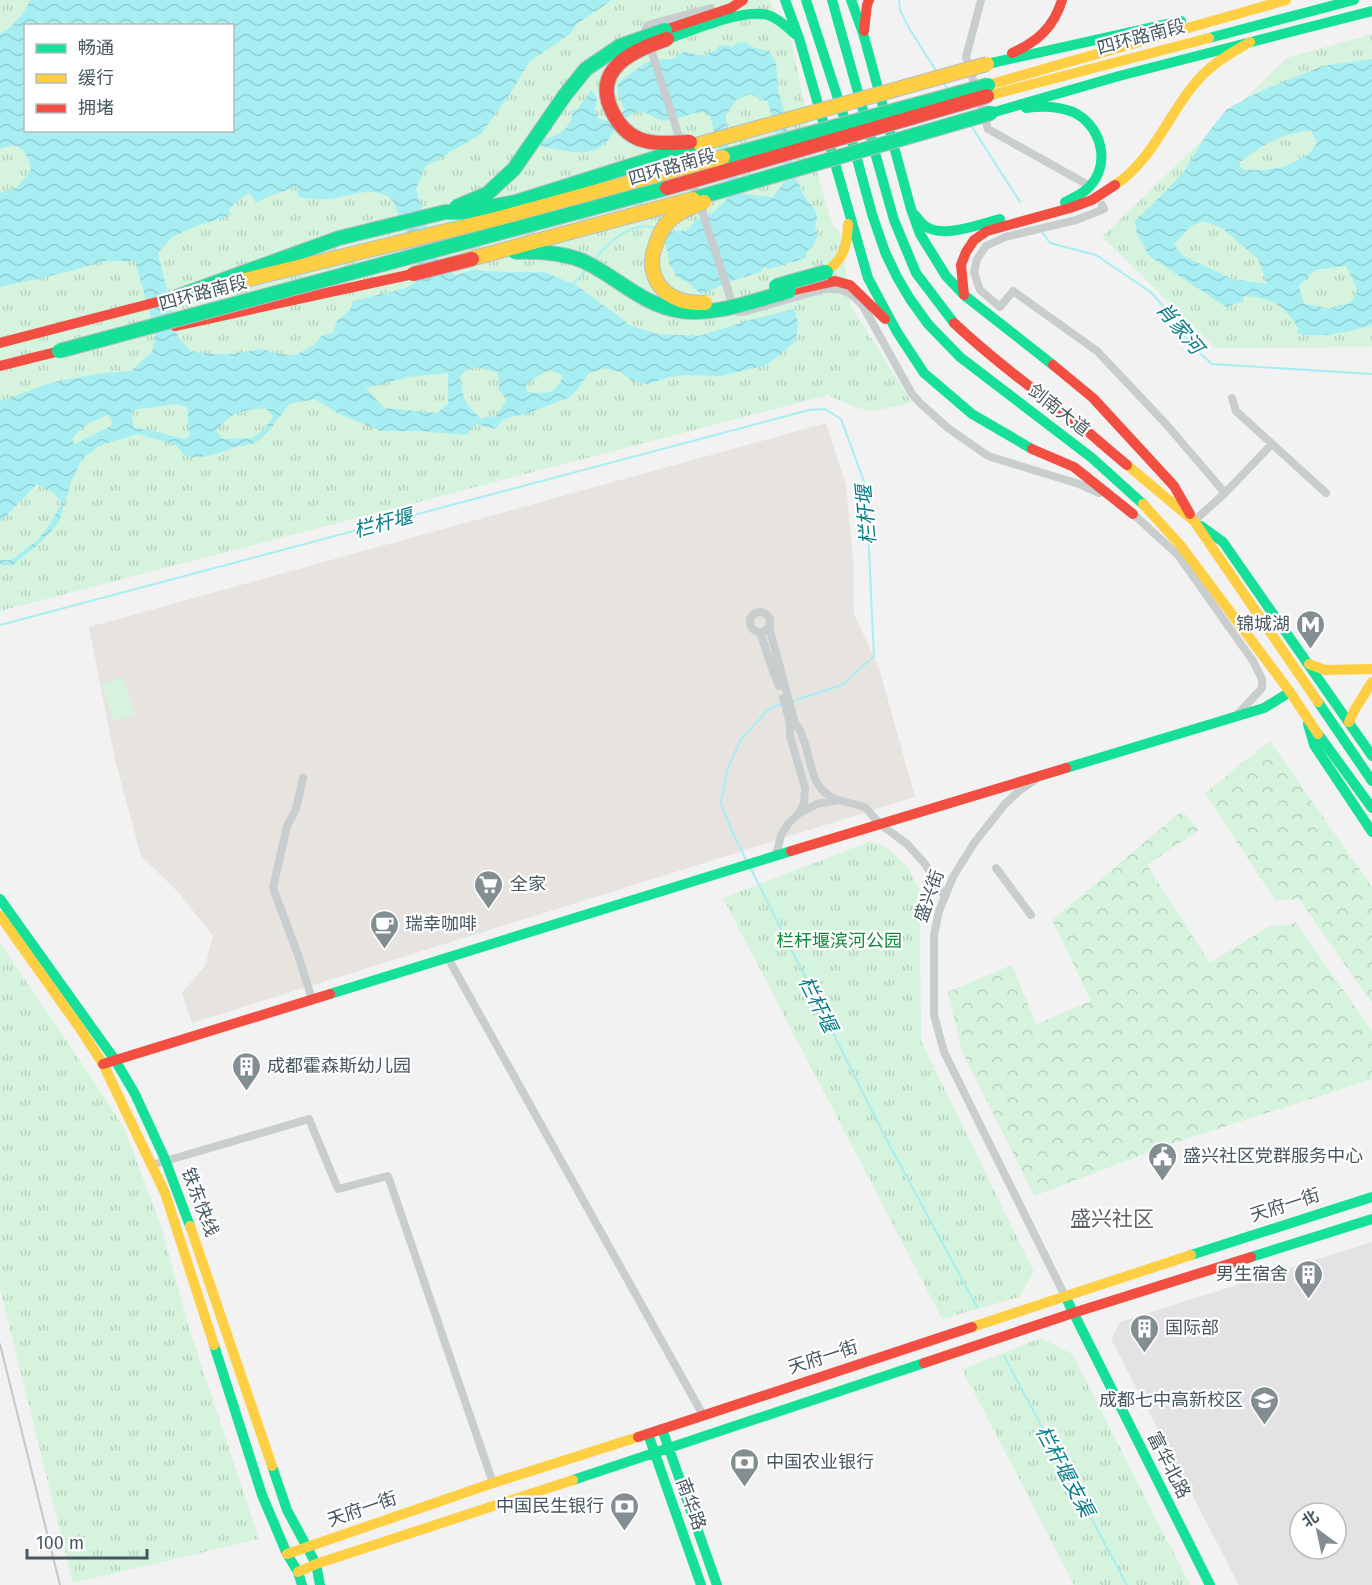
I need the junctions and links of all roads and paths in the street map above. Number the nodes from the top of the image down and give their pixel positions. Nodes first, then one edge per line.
1 (732, 0) edge
2 (743, 0) edge
3 (785, 0) edge
4 (806, 0) edge
5 (832, 0) edge
6 (851, 0) edge
7 (869, 0) edge
8 (981, 0) edge
9 (1062, 0) edge
10 (1354, 0) edge
11 (1284, 1) edge
12 (1372, 12) edge
13 (863, 33) junction
14 (666, 34) junction
15 (799, 38) junction
16 (1250, 42) junction
17 (987, 64) junction
18 (988, 91) junction
19 (992, 113) junction
20 (710, 141) junction
21 (1088, 184) dead end
22 (745, 185) junction
23 (1102, 205) dead end
24 (911, 209) junction
25 (848, 210) junction
26 (445, 212) junction
27 (464, 261) junction
28 (964, 295) junction
29 (176, 297) junction
30 (897, 332) junction
31 (0, 343) edge
32 (59, 351) junction
33 (0, 366) edge
34 (1232, 398) dead end
35 (1272, 444) junction
36 (1225, 493) junction
37 (1326, 493) dead end
38 (1133, 514) junction
39 (1194, 522) junction
40 (769, 627) junction
41 (760, 632) junction
42 (1309, 664) junction
43 (1372, 669) edge
44 (780, 680) junction
45 (1372, 682) edge
46 (1290, 692) junction
47 (1236, 716) junction
48 (792, 717) junction
49 (1308, 721) junction
50 (1349, 722) junction
51 (1372, 756) edge
52 (1050, 773) junction
53 (303, 778) dead end
54 (1372, 782) edge
55 (838, 800) junction
56 (1372, 808) edge
57 (798, 814) junction
58 (880, 824) junction
59 (1372, 832) edge
60 (771, 857) junction
61 (996, 868) dead end
62 (945, 897) junction
63 (0, 899) edge
64 (1031, 915) dead end
65 (0, 916) edge
66 (448, 958) junction
67 (312, 999) junction
68 (109, 1062) junction
69 (158, 1163) junction
70 (1372, 1197) edge
71 (1372, 1219) edge
72 (1065, 1296) junction
73 (1073, 1313) junction
74 (703, 1415) junction
75 (662, 1429) junction
76 (648, 1434) junction
77 (669, 1449) junction
78 (655, 1454) junction
79 (493, 1483) junction
80 (307, 1547) junction
81 (287, 1554) junction
82 (316, 1564) junction
83 (300, 1578) edge
84 (320, 1585) edge
85 (701, 1585) edge
86 (717, 1585) edge
87 (1210, 1585) edge

1 - 38 street
2 - 14 main road
3 - 15 main road
4 - 46 main road, 剑南大道
5 - 39 main road, 剑南大道
6 - 13 main road
7 - 13 main road
8 - 21 street
9 - 17 main road
10 - 18 main road, 四环路南段
11 - 17 main road
11 - 18 main road, 四环路南段
12 - 16 main road
13 - 24 main road
14 - 15 main road
14 - 20 main road, bridge
14 - 26 main road, bridge
15 - 25 main road
16 - 19 main road
16 - 28 main road
17 - 20 main road, bridge
18 - 29 main road, 四环路南段, bridge
18 - 32 main road, 四环路南段, bridge
19 - 22 main road, bridge
19 - 24 main road
20 - 26 main road, bridge
22 - 25 main road, bridge
22 - 27 main road, bridge
23 - 36 street
24 - 28 main road
25 - 30 main road
26 - 29 main road, bridge
27 - 30 main road, bridge
27 - 32 main road, bridge
28 - 39 main road
29 - 31 main road, 四环路南段
30 - 38 main road
32 - 33 main road, 四环路南段
34 - 35 street
35 - 36 street
35 - 37 street
36 - 39 street
38 - 47 street
39 - 42 main road
39 - 54 main road, 剑南大道
40 - 41 street
40 - 41 street
40 - 44 street
41 - 44 street
42 - 43 main road
42 - 50 main road
44 - 48 street
45 - 50 main road
46 - 47 main road, 盛兴街
46 - 49 main road, 剑南大道
47 - 52 main road, 盛兴街
48 - 55 street
48 - 57 street
49 - 56 main road, 剑南大道
49 - 59 main road
50 - 51 main road
52 - 58 main road
52 - 62 street, 盛兴街
53 - 67 street
55 - 57 street
55 - 58 street
57 - 60 street
58 - 60 main road
58 - 62 street
60 - 66 main road
61 - 64 street
62 - 72 street, 盛兴街
63 - 68 main road, 铁东快线
65 - 68 main road, 铁东快线
66 - 67 main road
66 - 74 street
67 - 68 main road
68 - 69 main road, 铁东快线
69 - 79 street
69 - 80 main road, 铁东快线
69 - 81 main road, 铁东快线
70 - 72 main road, 天府一街
71 - 73 main road, 天府一街
72 - 73 main road, 富华北路
72 - 74 main road, 天府一街
73 - 77 main road, 天府一街
73 - 87 main road, 富华北路
74 - 75 main road, 天府一街
75 - 76 main road, 天府一街
75 - 77 main road
76 - 78 main road, 南华路
76 - 79 main road, 天府一街
77 - 78 main road, 天府一街
77 - 86 main road
78 - 82 main road, 天府一街
78 - 85 main road, 南华路
79 - 80 main road, 天府一街
80 - 81 main road, 天府一街
80 - 82 main road, 铁东快线
81 - 83 main road, 铁东快线
82 - 83 main road, 天府一街
82 - 84 main road, 铁东快线

